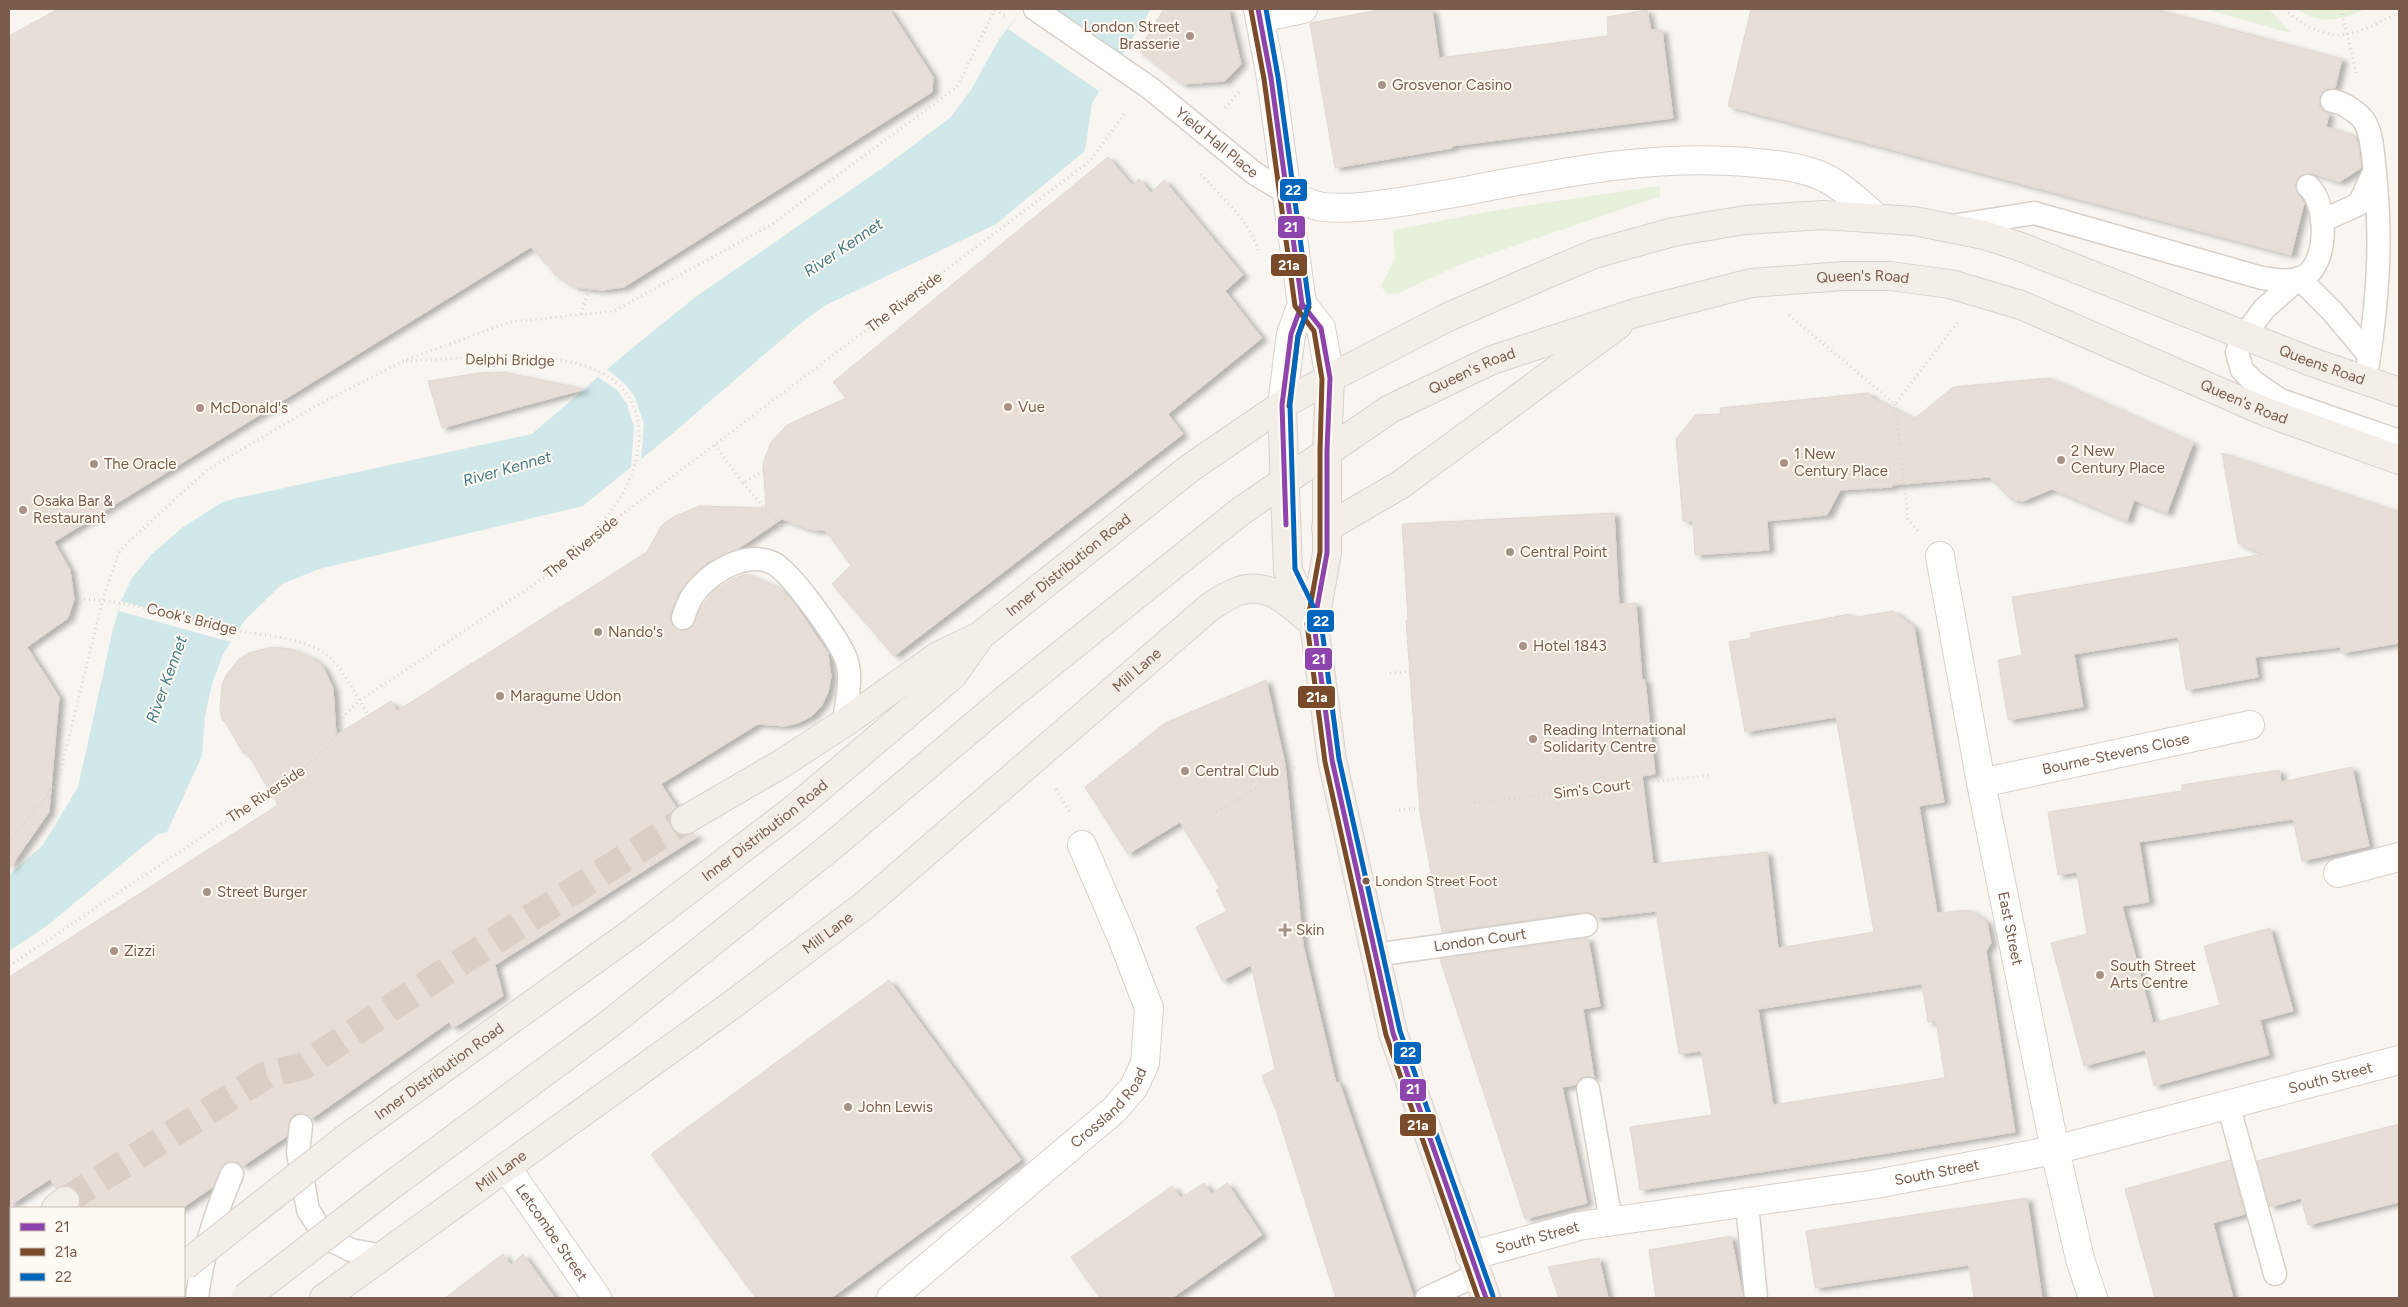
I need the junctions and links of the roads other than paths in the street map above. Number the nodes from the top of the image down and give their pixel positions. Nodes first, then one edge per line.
1 (1035, 9) edge
2 (1302, 9) edge
3 (1259, 13) edge
4 (2332, 101) dead end
5 (2375, 172) junction
6 (2308, 186) dead end
7 (1286, 193) junction
8 (1877, 218) junction
9 (2322, 221) junction
10 (1948, 227) junction
11 (2299, 278) junction
12 (1302, 304) junction
13 (1635, 313) junction
14 (2244, 336) junction
15 (2367, 367) junction
16 (1330, 378) junction
17 (2399, 392) edge
18 (1282, 405) junction
19 (2399, 441) edge
20 (1327, 451) junction
21 (2399, 460) edge
22 (1284, 480) junction
23 (1326, 528) junction
24 (1940, 556) road end
25 (683, 618) dead end
26 (1314, 624) junction
27 (982, 635) junction
28 (844, 724) junction
29 (2250, 725) dead end
30 (1981, 783) junction
31 (685, 820) tunnel mouth
32 (1082, 845) dead end
33 (2399, 857) edge
34 (2338, 873) dead end
35 (1586, 925) dead end
36 (1375, 955) junction
37 (2399, 1060) edge
38 (1588, 1089) dead end
39 (2228, 1104) junction
40 (301, 1126) dead end
41 (2055, 1150) junction
42 (506, 1167) junction
43 (232, 1174) dead end
44 (1747, 1203) junction
45 (1611, 1221) junction
46 (384, 1256) junction
47 (185, 1265) edge
48 (2274, 1274) dead end
49 (1478, 1276) edge
50 (197, 1298) edge
51 (245, 1298) edge
52 (324, 1298) edge
53 (597, 1298) edge
54 (890, 1298) edge
55 (1427, 1298) edge
56 (1756, 1298) edge
57 (2093, 1298) edge

1 - 7 lane, Yield Hall Place
2 - 3 street
3 - 7 street
4 - 5 lane
5 - 9 lane
5 - 15 lane
6 - 9 lane
7 - 8 street
7 - 12 street
8 - 10 main road
8 - 16 main road
9 - 11 lane
10 - 11 lane
10 - 14 main road
11 - 14 lane
11 - 15 lane
12 - 16 street
12 - 18 street
13 - 20 main road, Queen's Road
13 - 21 main road, Queen's Road
13 - 23 main road
14 - 15 main road, Queens Road
14 - 19 lane
15 - 17 main road, Queens Road
16 - 18 main road, Inner Distribution Road
16 - 20 main road
18 - 22 main road
18 - 27 main road, Inner Distribution Road
20 - 22 main road
20 - 23 main road
22 - 26 main road
22 - 51 main road, bridge
23 - 26 main road
24 - 30 street, East Street
25 - 28 lane
26 - 36 main road
26 - 42 main road, Mill Lane
27 - 28 main road
27 - 47 main road, Inner Distribution Road, bridge
28 - 31 main road
29 - 30 street, Bourne-Stevens Close
30 - 41 street, East Street
32 - 54 street, Crossland Road
33 - 34 street
35 - 36 lane, London Court
36 - 49 main road
37 - 39 street, South Street
38 - 45 lane
39 - 41 street, South Street
39 - 48 lane
40 - 46 lane
41 - 44 street, South Street
41 - 57 street, East Street
42 - 46 main road, Mill Lane
42 - 53 street, Letcombe Street
43 - 50 lane
44 - 45 street, South Street
44 - 56 lane
45 - 49 street, South Street
46 - 52 main road, Mill Lane
49 - 55 lane

